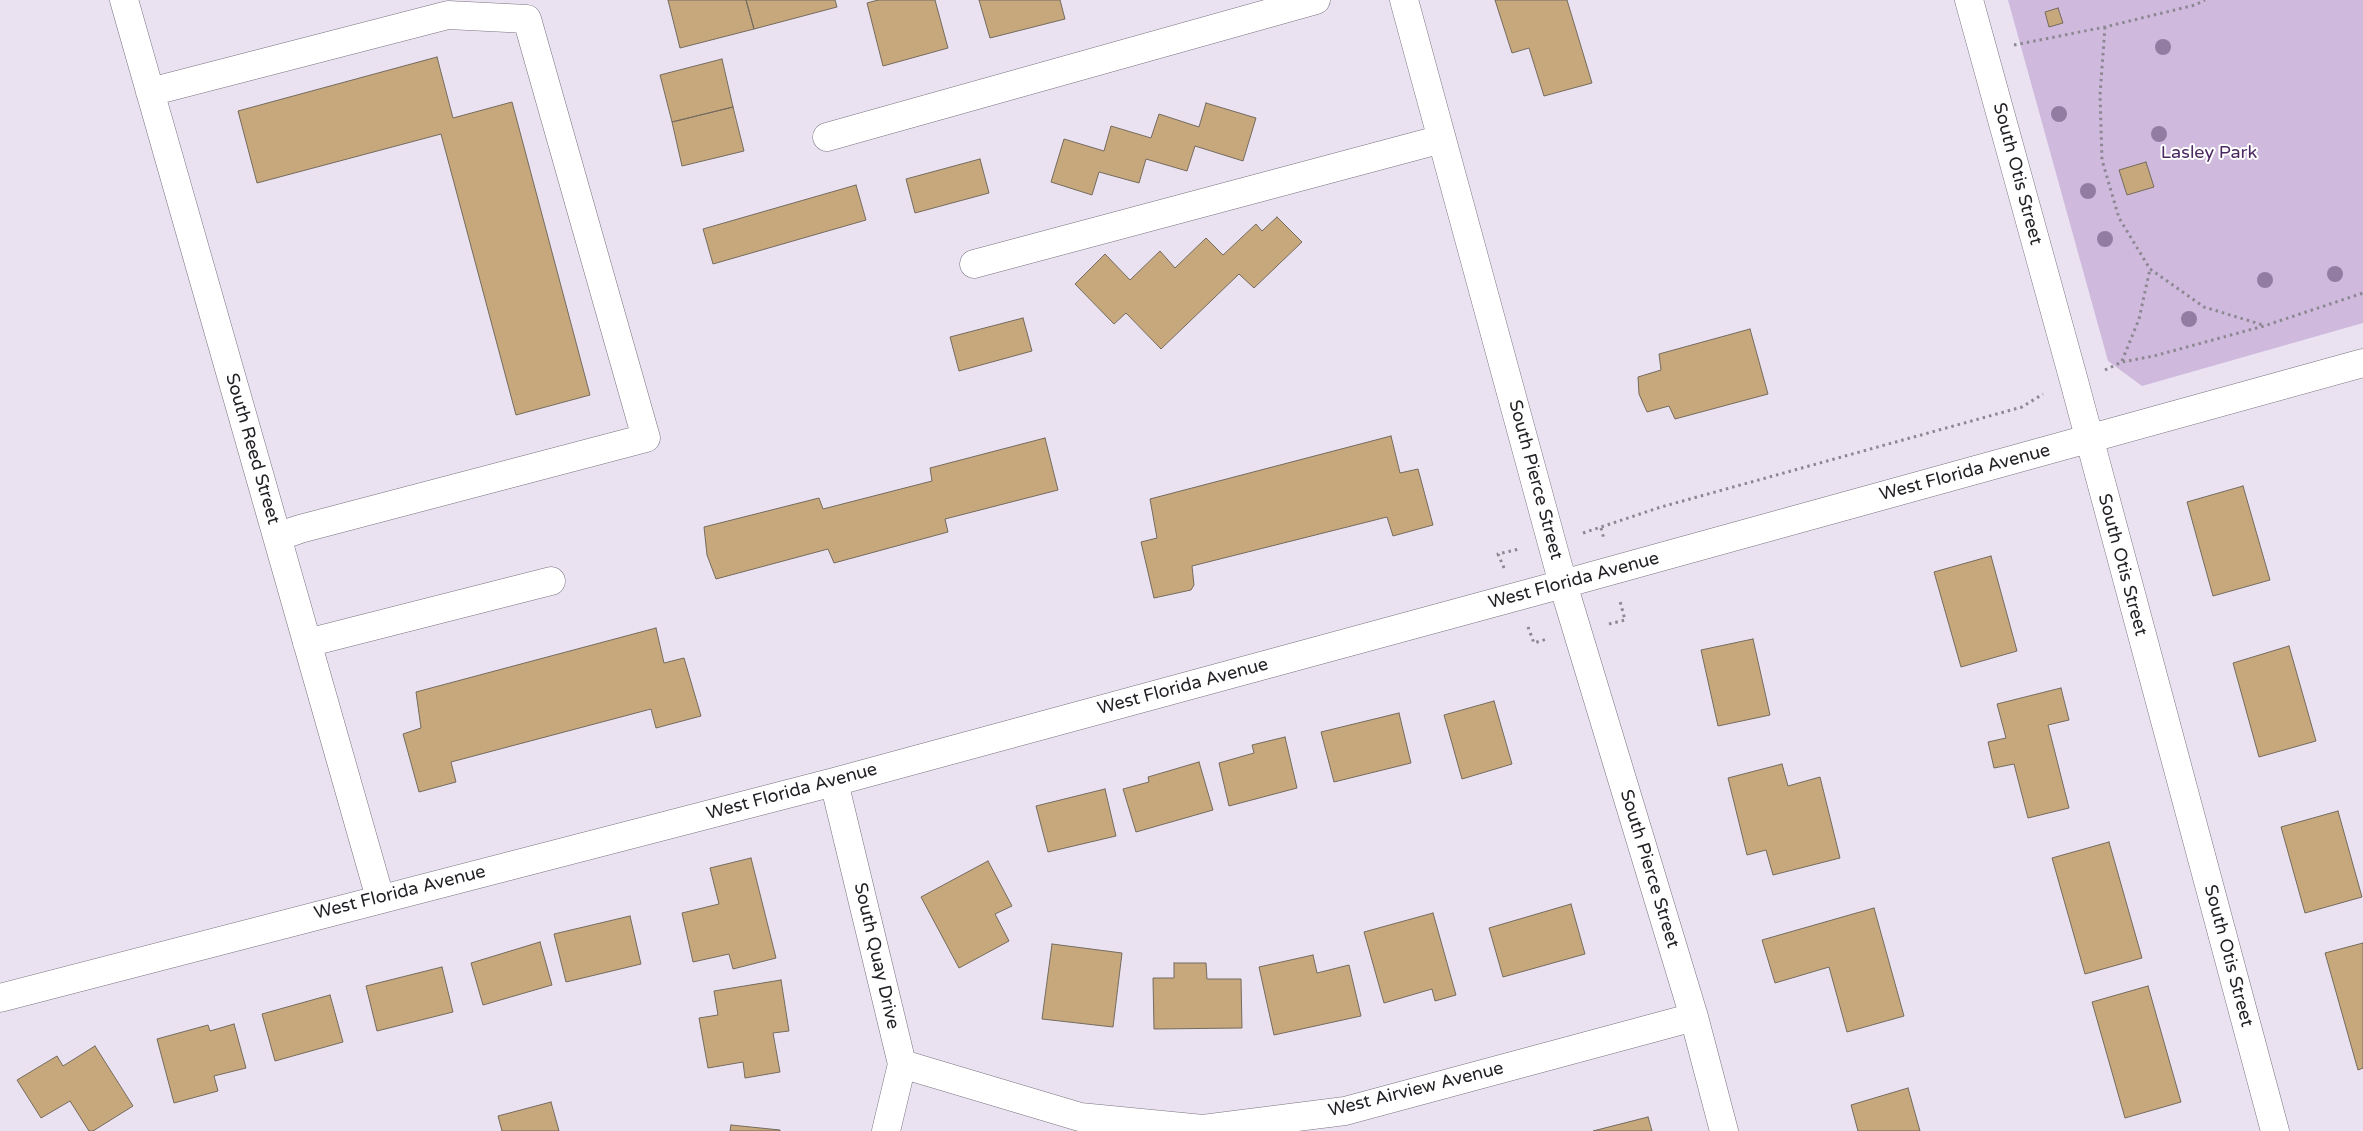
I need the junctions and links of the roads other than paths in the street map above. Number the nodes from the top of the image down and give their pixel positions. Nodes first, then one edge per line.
1 (124, 0) edge
2 (1316, 0) edge
3 (1404, 0) edge
4 (1969, 0) edge
5 (150, 92) junction
6 (826, 137) dead end
7 (1442, 139) junction
8 (974, 264) dead end
9 (2363, 363) edge
10 (2088, 439) junction
11 (277, 537) junction
12 (551, 580) dead end
13 (1563, 584) junction
14 (307, 643) junction
15 (834, 782) junction
16 (380, 898) junction
17 (0, 998) edge
18 (1694, 1017) junction
19 (902, 1064) junction
20 (886, 1131) edge
21 (1724, 1131) edge
22 (2275, 1131) edge

1 - 5 street, South Reed Street
2 - 6 street
3 - 7 street, South Pierce Street
4 - 10 street, South Otis Street
5 - 11 street, South Reed Street
5 - 11 street
7 - 8 street
7 - 13 street, South Pierce Street
9 - 10 street, West Florida Avenue
10 - 13 street, West Florida Avenue
10 - 22 street, South Otis Street
11 - 14 street, South Reed Street
12 - 14 street
13 - 15 street, West Florida Avenue
13 - 18 street, South Pierce Street
14 - 16 street, South Reed Street
15 - 16 street, West Florida Avenue
15 - 19 street, South Quay Drive
16 - 17 street, West Florida Avenue
18 - 19 street, West Airview Avenue
18 - 21 street, South Pierce Street
19 - 20 street, South Quay Drive

